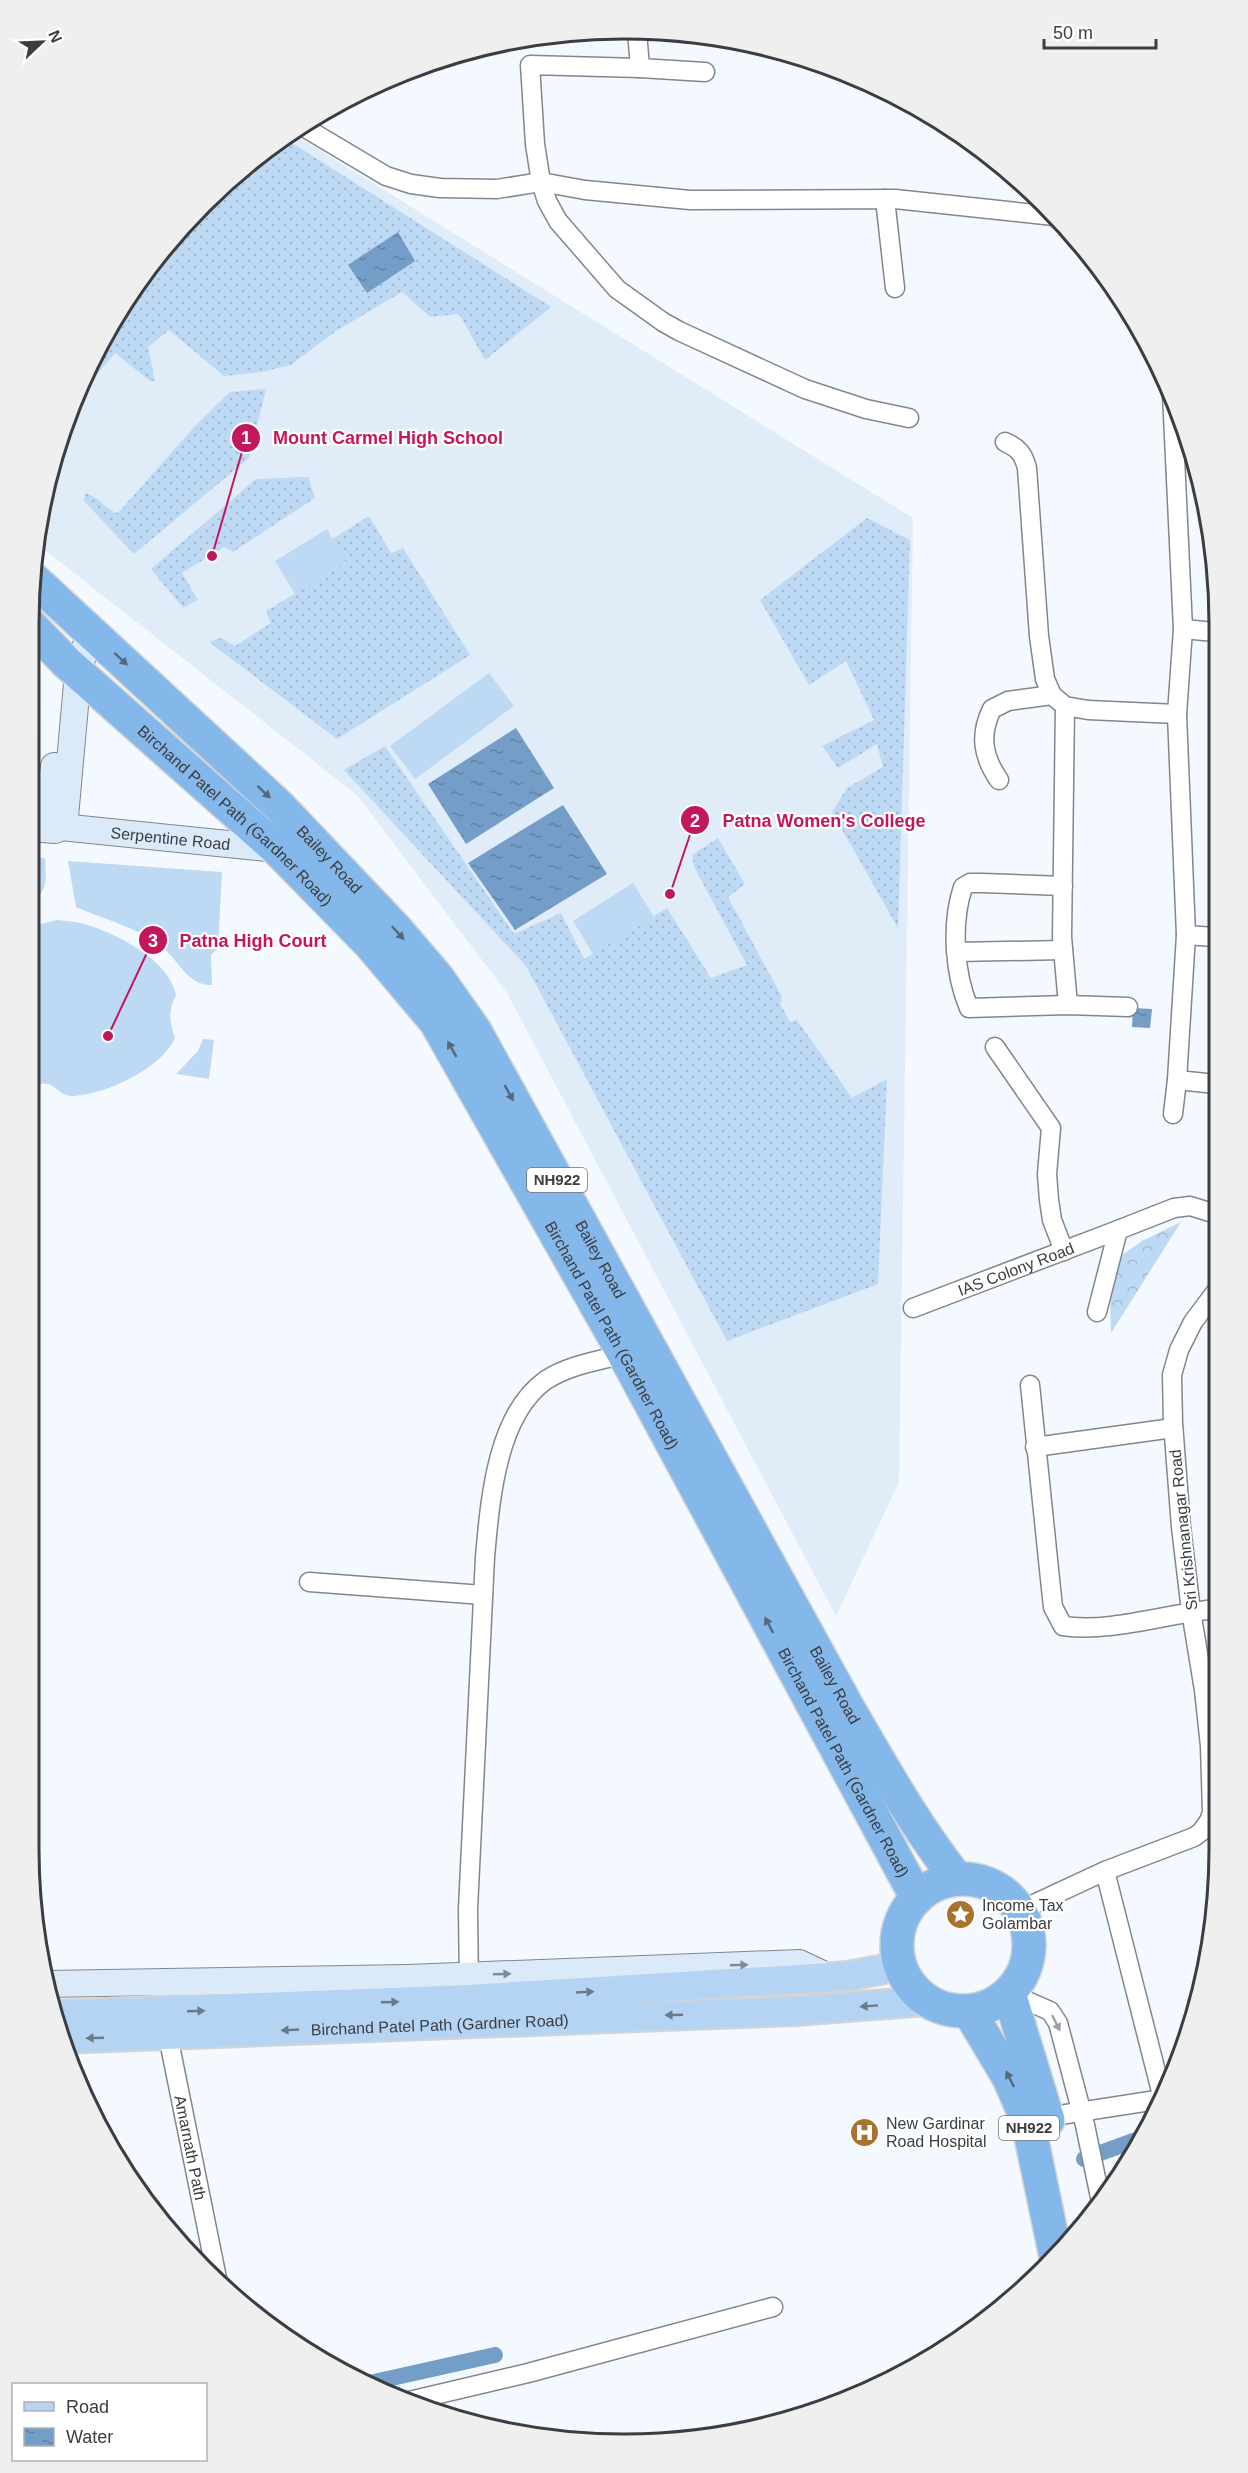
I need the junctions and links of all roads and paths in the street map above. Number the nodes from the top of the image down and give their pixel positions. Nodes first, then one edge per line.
1 (638, 39) edge
2 (640, 68) junction
3 (705, 72) dead end
4 (310, 131) edge
5 (541, 182) junction
6 (885, 199) junction
7 (1042, 215) edge
8 (895, 288) dead end
9 (909, 418) dead end
10 (1173, 424) edge
11 (1005, 442) dead end
12 (40, 586) edge
13 (82, 625) junction
14 (1183, 629) junction
15 (1209, 631) edge
16 (39, 634) edge
17 (73, 668) junction
18 (1058, 701) junction
19 (1177, 714) junction
20 (999, 780) dead end
21 (39, 814) edge
22 (62, 827) junction
23 (39, 829) edge
24 (277, 849) junction
25 (1063, 886) junction
26 (1186, 935) junction
27 (1209, 937) edge
28 (1063, 950) junction
29 (957, 952) junction
30 (1068, 1005) junction
31 (1128, 1007) dead end
32 (995, 1047) dead end
33 (1178, 1080) junction
34 (1209, 1083) edge
35 (1173, 1114) dead end
36 (1209, 1212) edge
37 (1118, 1230) junction
38 (1064, 1251) junction
39 (1209, 1300) edge
40 (913, 1308) dead end
41 (1096, 1312) dead end
42 (624, 1354) junction
43 (1030, 1385) dead end
44 (1173, 1428) junction
45 (1035, 1448) junction
46 (309, 1582) dead end
47 (483, 1595) junction
48 (1209, 1610) edge
49 (1191, 1611) junction
50 (1209, 1746) edge
51 (1209, 1831) edge
52 (1105, 1871) junction
53 (957, 1879) junction
54 (917, 1898) junction
55 (1019, 1911) junction
56 (900, 1966) junction
57 (55, 1984) edge
58 (1009, 1993) junction
59 (469, 1999) junction
60 (927, 2001) junction
61 (969, 2012) junction
62 (64, 2016) edge
63 (166, 2024) junction
64 (70, 2038) edge
65 (1159, 2084) edge
66 (1152, 2102) edge
67 (1047, 2117) junction
68 (1084, 2119) junction
69 (1098, 2190) edge
70 (1070, 2227) edge
71 (1054, 2246) edge
72 (215, 2268) edge
73 (773, 2307) dead end
74 (423, 2398) edge

1 - 2 street
2 - 3 street
2 - 5 street
4 - 5 street
5 - 6 street
5 - 9 street
6 - 7 street
6 - 8 street
10 - 14 street
11 - 18 street
12 - 13 highway, Bailey Road / NH922
13 - 17 street
13 -> 53 highway, Bailey Road / NH922
14 - 15 street
14 - 19 street
16 - 17 highway, Birchand Patel Path (Gardner Road) / NH922
17 - 21 street
17 - 22 street
17 - 24 highway, Birchand Patel Path (Gardner Road) / NH922
18 - 19 street
18 - 20 street
18 - 25 street
19 - 26 street
22 - 23 street, Serpentine Road
22 - 24 street, Serpentine Road
42 -> 24 highway, Birchand Patel Path (Gardner Road) / NH922
25 - 28 street
25 - 29 street
26 - 27 street
26 - 33 street
28 - 29 street
28 - 30 street
29 - 30 street
30 - 31 street
32 - 38 street
33 - 34 street
33 - 35 street
36 - 37 street, IAS Colony Road
37 - 38 street, IAS Colony Road
37 - 41 street
38 - 40 street, IAS Colony Road
39 - 44 street, Sri Krishnanagar Road
42 - 47 street
54 -> 42 highway, Birchand Patel Path (Gardner Road) / NH922
43 - 45 street
44 - 45 street
44 - 49 street, Sri Krishnanagar Road
45 - 49 street
46 - 47 street
47 - 59 street
48 - 49 street
49 - 50 street, Sri Krishnanagar Road
51 - 52 street, Sri Krishnanagar Road
52 - 55 street, Sri Krishnanagar Road
52 - 65 street
53 - 54 highway
53 - 55 highway
54 - 56 highway
55 - 58 highway
59 -> 56 main road, Birchand Patel Path (Gardner Road)
56 - 60 highway
57 - 59 street
58 - 61 highway
58 - 67 highway, NH922
58 -> 68 street
60 -> 59 main road, Birchand Patel Path (Gardner Road)
59 - 63 main road, Birchand Patel Path (Gardner Road)
60 - 61 highway
71 -> 61 highway, NH922
62 - 63 main road, Birchand Patel Path (Gardner Road)
63 -> 64 main road, Birchand Patel Path (Gardner Road)
63 - 72 street, Amarnath Path
66 - 68 street
67 - 68 street
67 - 70 highway, NH922
68 - 69 street
73 - 74 street

